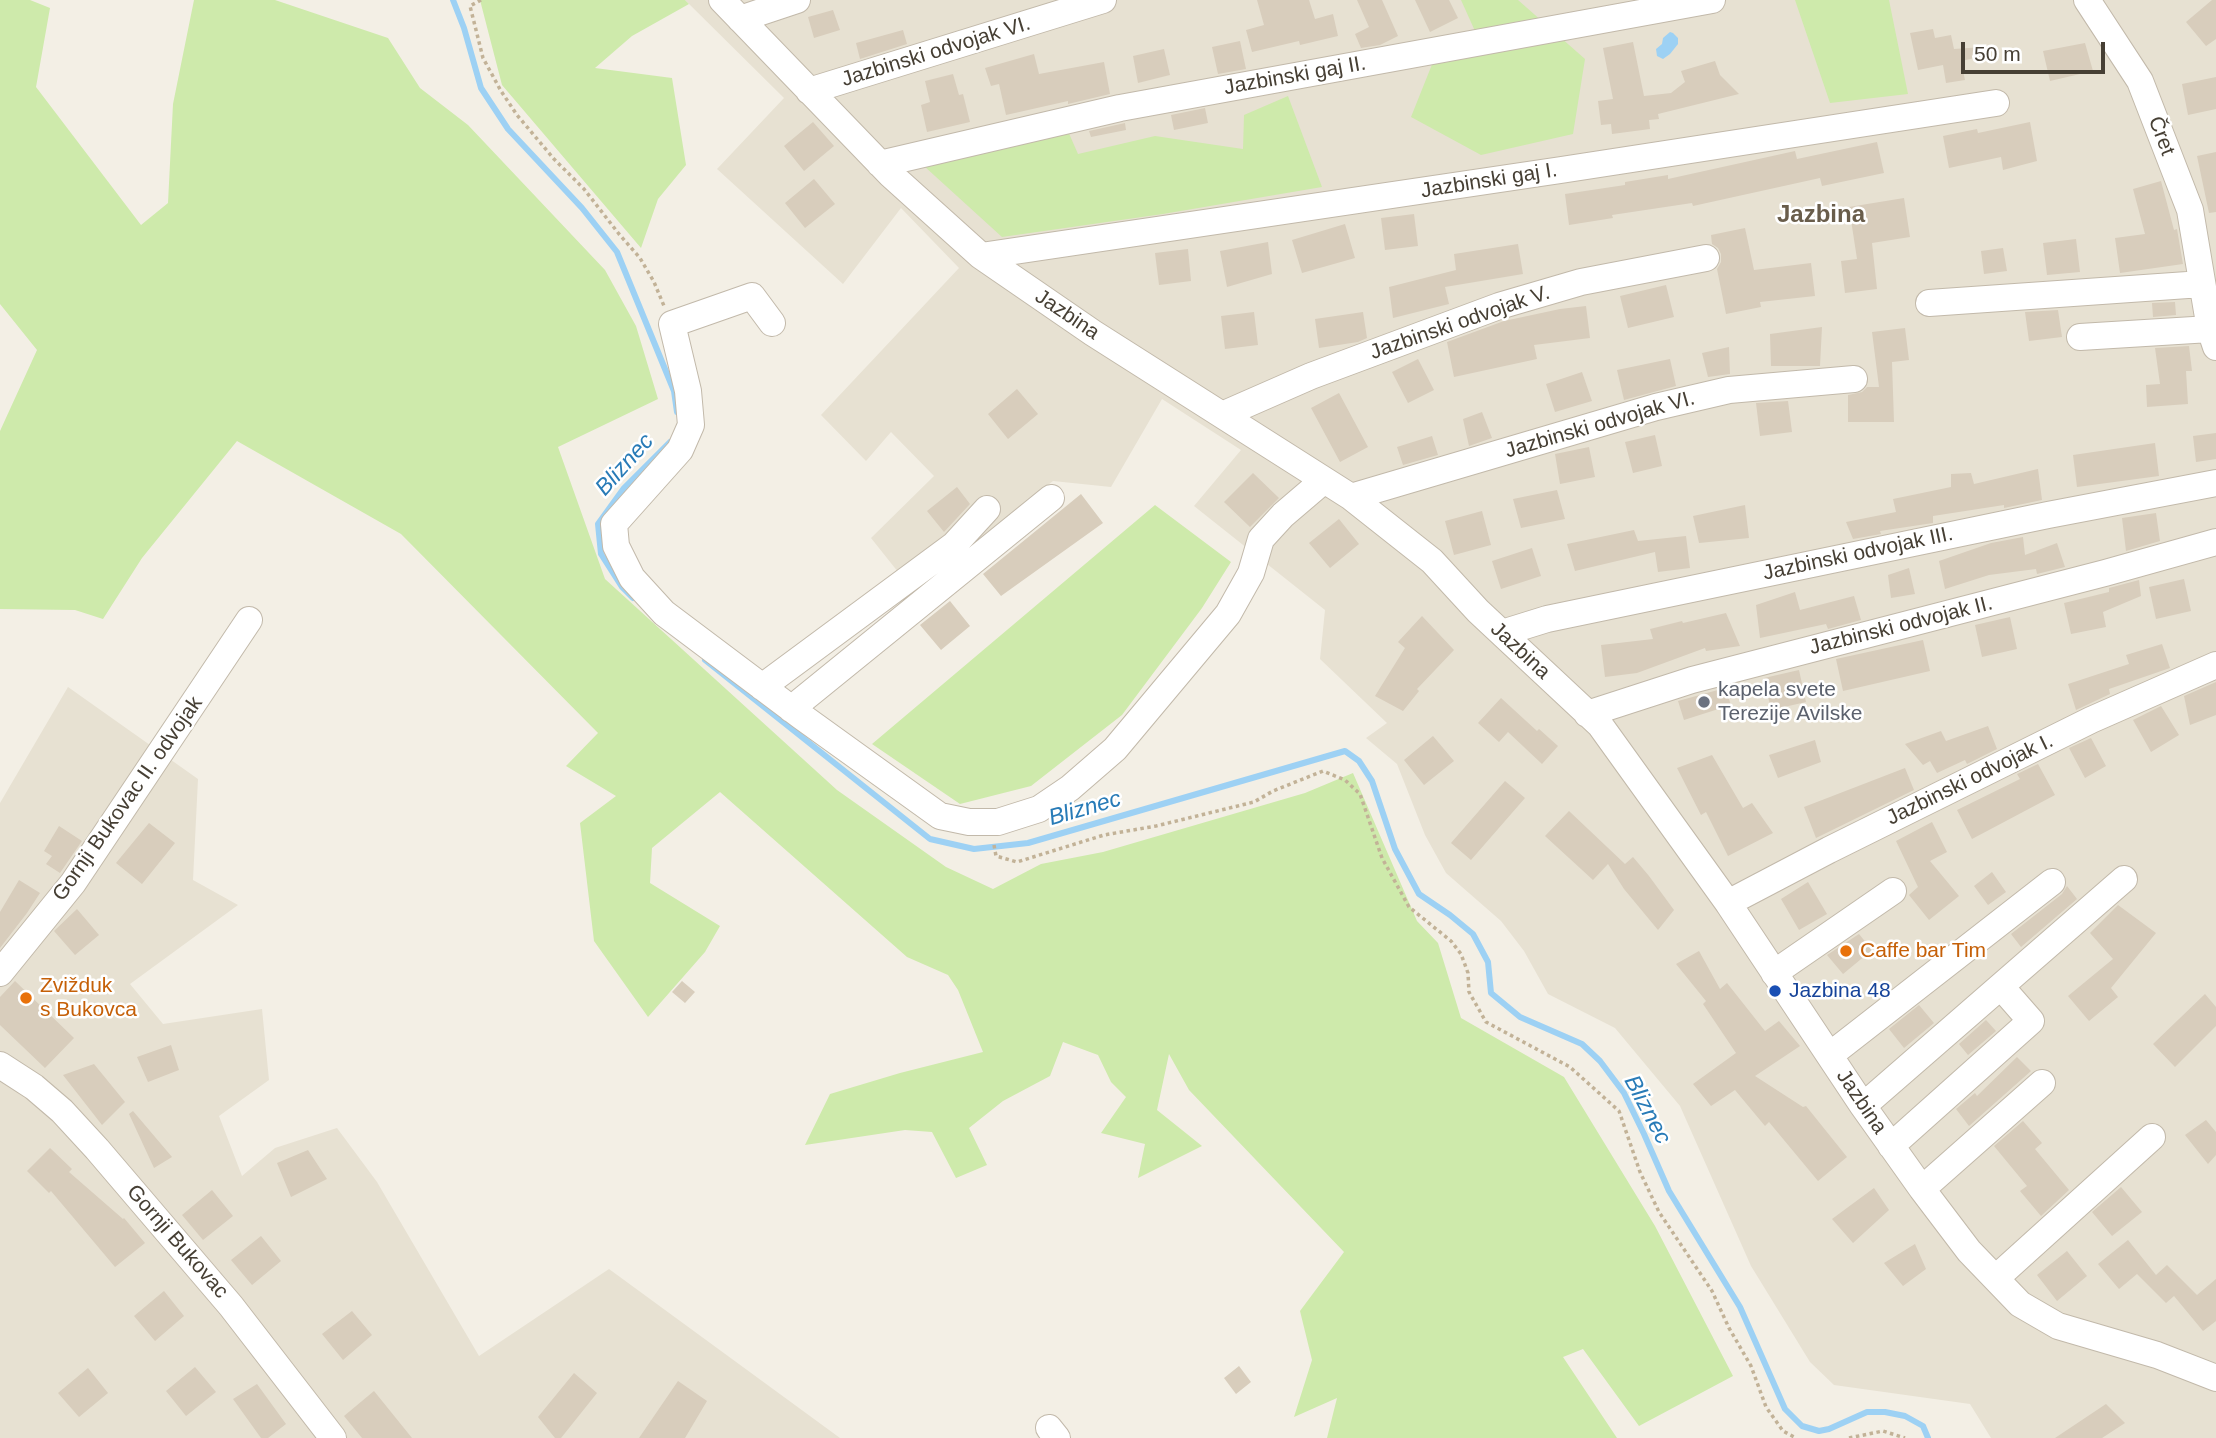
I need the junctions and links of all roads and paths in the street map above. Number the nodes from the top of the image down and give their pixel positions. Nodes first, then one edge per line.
1 (481, 0) edge
2 (722, 0) edge
3 (797, 0) edge
4 (1103, 0) edge
5 (1712, 0) edge
6 (2087, 0) edge
7 (740, 19) junction
8 (809, 91) junction
9 (1996, 103) dead end
10 (880, 164) junction
11 (981, 256) junction
12 (1706, 258) dead end
13 (2202, 284) junction
14 (1929, 303) dead end
15 (772, 323) dead end
16 (671, 324) junction
17 (2080, 337) dead end
18 (2213, 338) edge
19 (1854, 379) dead end
20 (1222, 415) junction
21 (1324, 480) junction
22 (2216, 483) edge
23 (1351, 497) junction
24 (1051, 498) dead end
25 (987, 509) dead end
26 (2216, 541) edge
27 (249, 620) dead end
28 (1502, 633) junction
29 (2216, 665) edge
30 (762, 687) junction
31 (791, 709) junction
32 (1587, 714) junction
33 (993, 839) dead end
34 (2124, 878) dead end
35 (2052, 882) dead end
36 (1893, 891) dead end
37 (1728, 903) junction
38 (1774, 973) junction
39 (0, 974) edge
40 (2010, 997) dead end
41 (1830, 1055) junction
42 (0, 1065) edge
43 (2042, 1083) dead end
44 (1863, 1105) junction
45 (2152, 1137) dead end
46 (1891, 1146) junction
47 (1922, 1189) junction
48 (1996, 1278) junction
49 (2216, 1378) edge
50 (333, 1438) edge
51 (1796, 1438) edge
52 (1849, 1438) edge
53 (1905, 1438) edge

1 - 16 path
2 - 7 street, Jazbina
3 - 7 street
4 - 8 street, Jazbinski odvojak VI.
5 - 10 street, Jazbinski gaj II.
6 - 13 street, Čret
7 - 8 street, Jazbina
8 - 10 street, Jazbina
9 - 11 street, Jazbinski gaj I.
10 - 11 street, Jazbina
11 - 20 street, Jazbina
12 - 20 street, Jazbinski odvojak V.
13 - 14 street
13 - 18 street, Čret
15 - 16 street
16 - 30 street
17 - 18 street
19 - 23 street, Jazbinski odvojak VI.
20 - 21 street, Jazbina
21 - 23 street, Jazbina
21 - 31 street
22 - 28 street, Jazbinski odvojak III.
23 - 28 street, Jazbina
24 - 31 street
25 - 30 street
26 - 32 street, Jazbinski odvojak II.
27 - 39 street, Gornji Bukovac II. odvojak
28 - 32 street, Jazbina
29 - 37 street, Jazbinski odvojak I.
30 - 31 street
32 - 37 street, Jazbina
33 - 51 path
34 - 44 street
35 - 41 street
36 - 38 street
37 - 38 street, Jazbina
38 - 41 street, Jazbina
40 - 46 street
41 - 44 street, Jazbina
42 - 50 street, Gornji Bukovac
43 - 47 street
44 - 46 street, Jazbina
45 - 48 street
46 - 47 street, Jazbina
47 - 48 street, Jazbina
48 - 49 street, Jazbina
52 - 53 path

